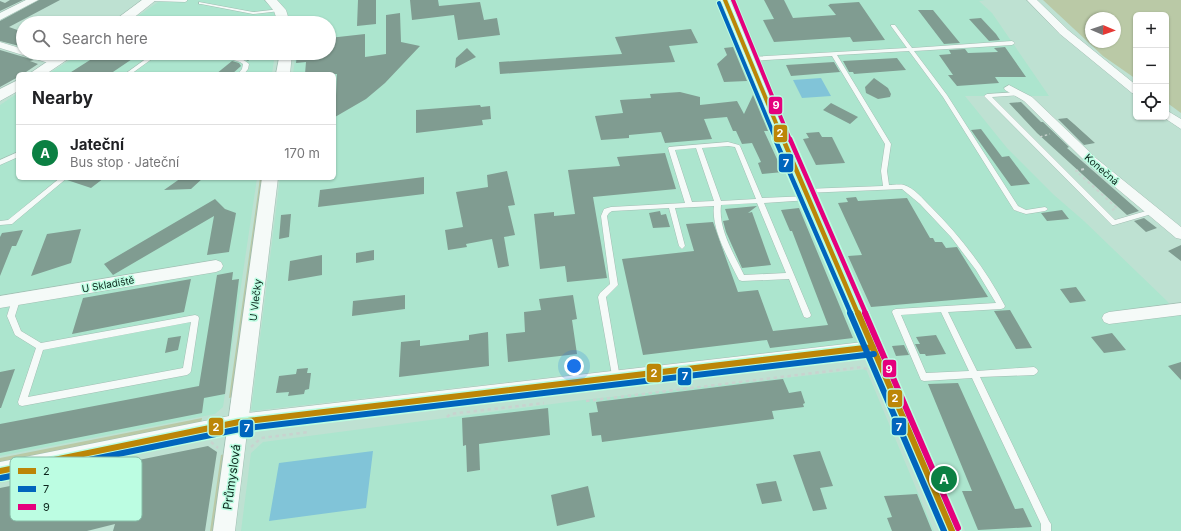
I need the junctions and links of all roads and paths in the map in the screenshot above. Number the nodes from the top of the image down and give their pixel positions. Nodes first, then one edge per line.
1 (33, 0) edge
2 (150, 0) edge
3 (154, 0) edge
4 (271, 0) edge
5 (725, 0) edge
6 (1032, 0) edge
7 (185, 1) edge
8 (201, 3) dead end
9 (280, 10) junction
10 (128, 16) edge
11 (282, 16) edge
12 (0, 17) edge
13 (893, 26) dead end
14 (1012, 43) dead end
15 (0, 45) edge
16 (911, 49) junction
17 (16, 50) edge
18 (834, 54) junction
19 (750, 59) junction
20 (49, 60) edge
21 (58, 60) edge
22 (147, 60) edge
23 (238, 60) edge
24 (285, 60) edge
25 (55, 62) junction
26 (39, 72) edge
27 (131, 72) edge
28 (243, 72) edge
29 (283, 72) edge
30 (16, 86) edge
31 (1133, 89) edge
32 (1018, 94) joint
33 (0, 96) edge
34 (1169, 116) edge
35 (1181, 125) edge
36 (1056, 132) dead end
37 (1044, 142) dead end
38 (699, 147) junction
39 (16, 154) edge
40 (0, 163) edge
41 (1087, 168) dead end
42 (62, 180) edge
43 (270, 180) edge
44 (886, 187) junction
45 (807, 195) junction
46 (760, 200) junction
47 (718, 202) junction
48 (689, 204) junction
49 (671, 205) junction
50 (1045, 209) dead end
51 (1110, 210) dead end
52 (1151, 210) junction
53 (0, 223) edge
54 (1181, 234) edge
55 (682, 246) dead end
56 (216, 266) dead end
57 (792, 276) junction
58 (16, 300) junction
59 (0, 302) edge
60 (943, 309) junction
61 (1181, 309) edge
62 (807, 315) dead end
63 (1109, 318) dead end
64 (40, 347) junction
65 (873, 348) junction
66 (1034, 371) dead end
67 (871, 373) dead end
68 (974, 374) junction
69 (616, 378) junction
70 (586, 401) dead end
71 (544, 403) dead end
72 (447, 417) dead end
73 (239, 422) junction
74 (309, 432) dead end
75 (207, 442) dead end
76 (220, 452) dead end
77 (249, 453) dead end
78 (68, 457) edge
79 (10, 469) edge
80 (0, 471) edge
81 (224, 531) edge
82 (952, 531) edge
83 (1046, 531) edge

1 - 12 street
2 - 10 main road
3 - 7 lane
4 - 9 street
5 - 19 street
6 - 31 street
8 - 9 lane
9 - 11 street
13 - 16 lane
14 - 16 lane
15 - 17 street
16 - 18 lane
16 - 50 lane
18 - 19 lane
18 - 44 lane
19 - 45 street
20 - 25 street
21 - 25 main road
22 - 27 lane
23 - 28 lane
24 - 29 street
25 - 26 main road
30 - 33 main road
32 - 52 street, Konečná
32 - 52 lane
34 - 35 street
36 - 37 path
38 - 46 lane
38 - 47 lane
38 - 48 lane
39 - 40 lane
41 - 51 path
42 - 53 lane
43 - 73 street, U Vlečky
44 - 45 lane
44 - 60 lane
45 - 46 lane
45 - 65 street
46 - 47 lane
46 - 57 lane
47 - 48 lane
47 - 57 lane
48 - 49 lane
49 - 55 lane
49 - 69 lane
52 - 54 street, Konečná
56 - 58 street, U Skladiště
57 - 62 lane
58 - 59 street, U Skladiště
58 - 64 lane
60 - 68 lane
60 - 68 lane
61 - 63 street
64 - 64 lane
65 - 69 street
65 - 82 street
66 - 68 lane
67 - 70 path
68 - 83 lane
69 - 73 street
71 - 72 path
73 - 78 street
73 - 81 street, Průmyslová
74 - 77 path
75 - 76 path
79 - 80 street

